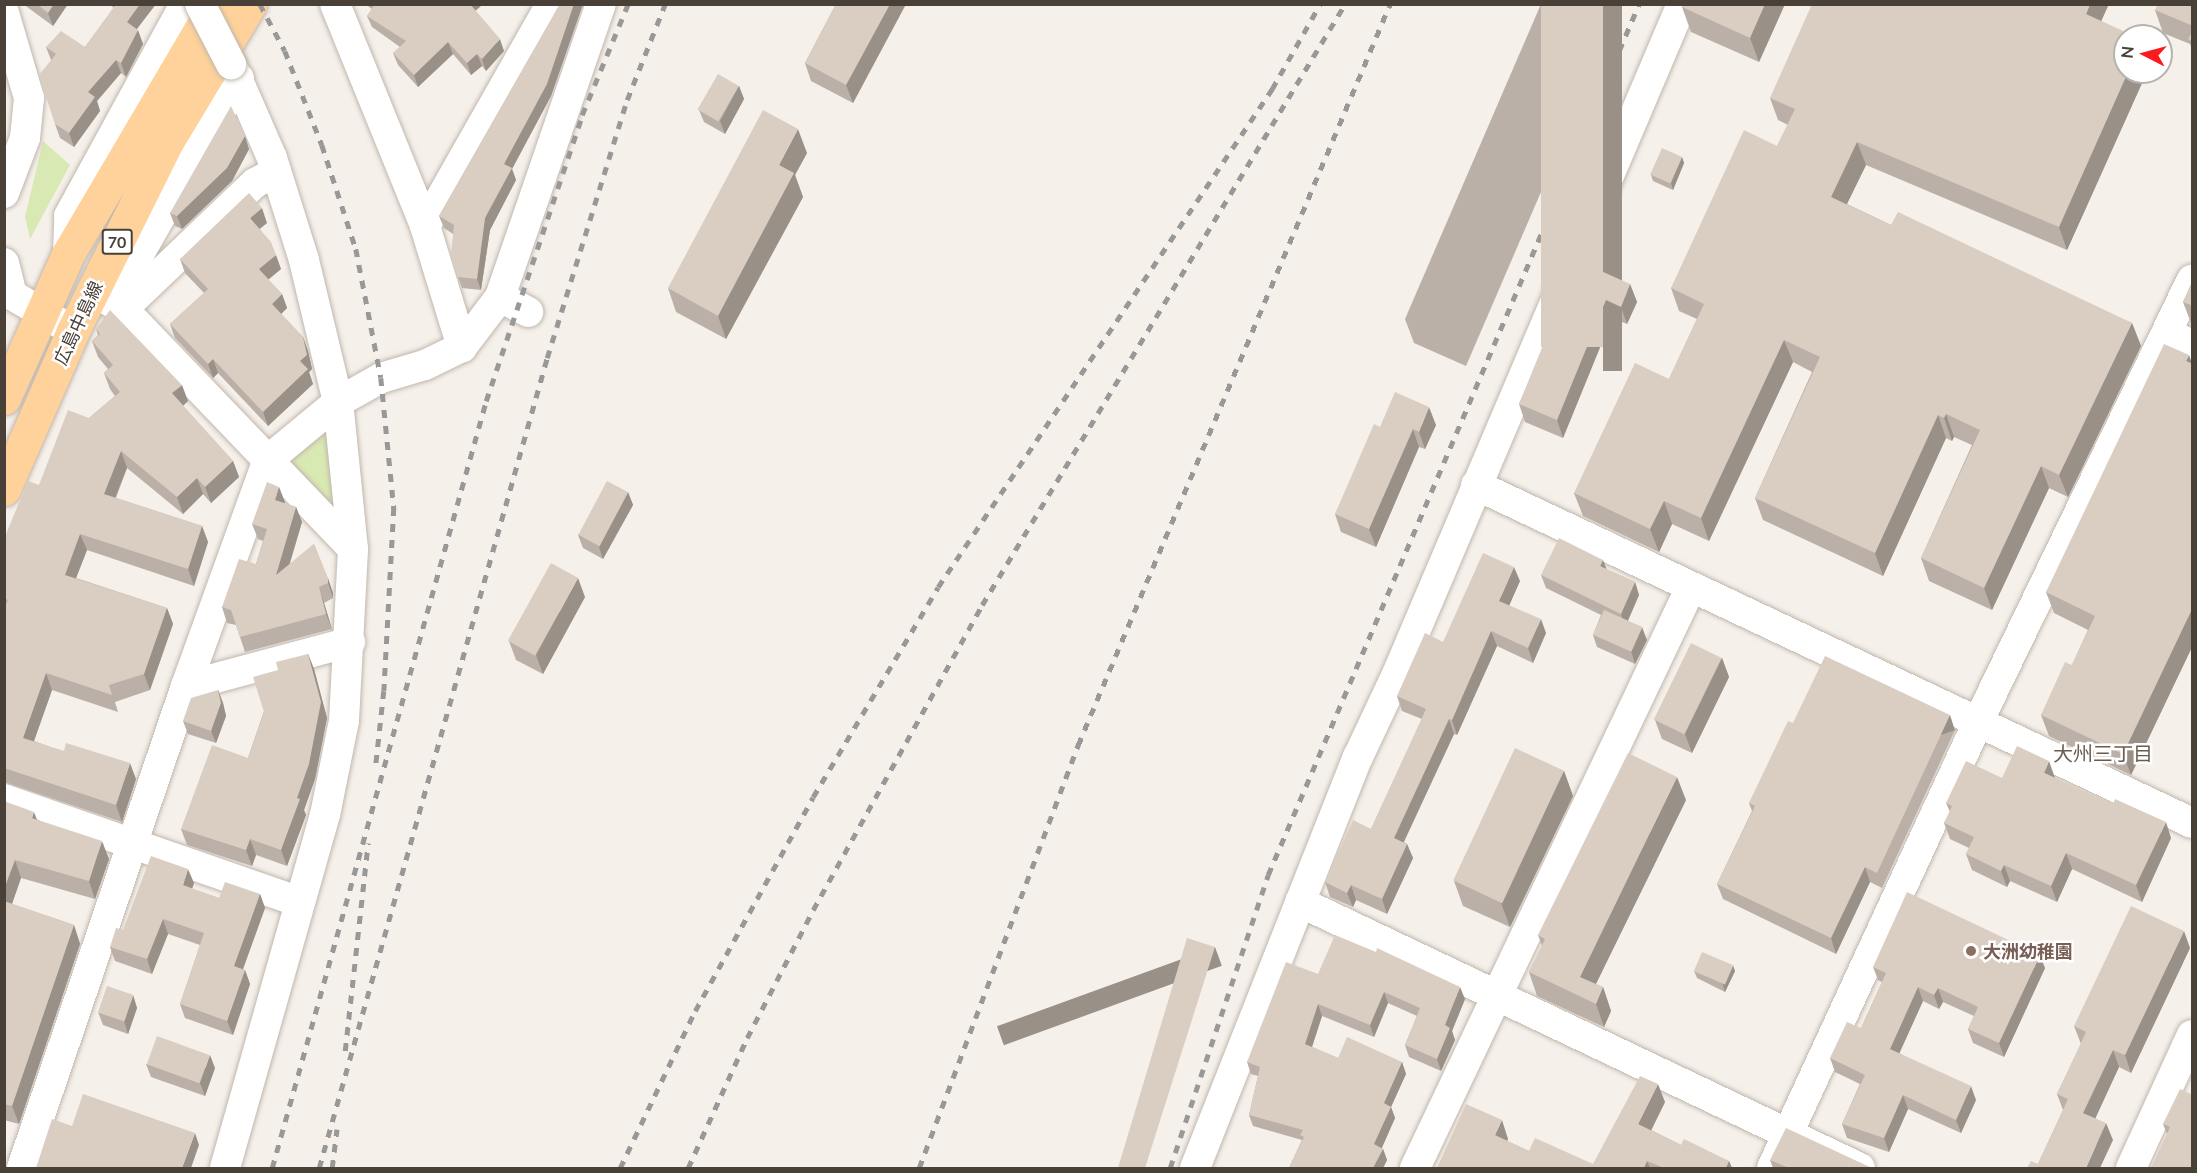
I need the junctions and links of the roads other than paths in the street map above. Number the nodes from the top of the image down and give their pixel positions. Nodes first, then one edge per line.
1 (185, 4) edge
2 (200, 4) edge
3 (216, 4) edge
4 (250, 4) edge
5 (335, 4) edge
6 (551, 4) edge
7 (601, 4) edge
8 (1682, 4) edge
9 (4, 13) edge
10 (235, 71) junction
11 (15, 133) edge
12 (276, 172) junction
13 (4, 193) edge
14 (425, 226) junction
15 (68, 254) junction
16 (4, 262) edge
17 (2193, 280) edge
18 (8, 297) edge
19 (500, 297) junction
20 (109, 300) junction
21 (528, 312) dead end
22 (41, 313) junction
23 (73, 331) junction
24 (2180, 339) edge
25 (462, 347) junction
26 (4, 398) edge
27 (338, 402) junction
28 (268, 460) junction
29 (1476, 485) junction
30 (4, 489) edge
31 (353, 549) junction
32 (1691, 587) junction
33 (350, 642) junction
34 (186, 686) junction
35 (1979, 720) junction
36 (4, 799) edge
37 (2193, 824) edge
38 (132, 844) junction
39 (299, 902) junction
40 (1300, 902) junction
41 (1497, 996) junction
42 (2193, 1035) edge
43 (1788, 1135) junction
44 (22, 1168) edge
45 (225, 1168) edge
46 (1195, 1168) edge
47 (1415, 1168) edge
48 (1772, 1168) edge
49 (1860, 1168) edge
50 (2131, 1168) edge

1 - 15 street
2 - 10 street, bridge
3 - 15 main road, 広島中島線 / 70
4 - 20 main road, 広島中島線 / 70
5 - 14 street
6 - 14 street
7 - 19 street
8 - 29 street
9 - 11 street
10 - 12 street
10 - 20 street
11 - 13 street
12 - 20 street
12 - 27 street
14 - 25 street
15 - 22 main road, 広島中島線 / 70
16 - 18 street
17 - 24 street
18 - 22 street
19 - 21 street
19 - 25 street
20 - 23 main road, 広島中島線 / 70
20 - 28 street
22 - 23 street
22 - 26 main road, 広島中島線 / 70
23 - 30 main road, 広島中島線 / 70
24 - 35 street
25 - 27 street
27 - 28 street
27 - 31 street
28 - 31 street
28 - 34 street
29 - 32 street
29 - 40 street
31 - 33 street
32 - 35 street
32 - 41 street
33 - 34 street
33 - 39 street
34 - 38 street
35 - 37 street
35 - 43 street
36 - 38 street
38 - 39 street
38 - 44 street
39 - 45 street
40 - 41 street
40 - 46 street
41 - 43 street
41 - 47 street
42 - 50 street
43 - 48 street
43 - 49 street

